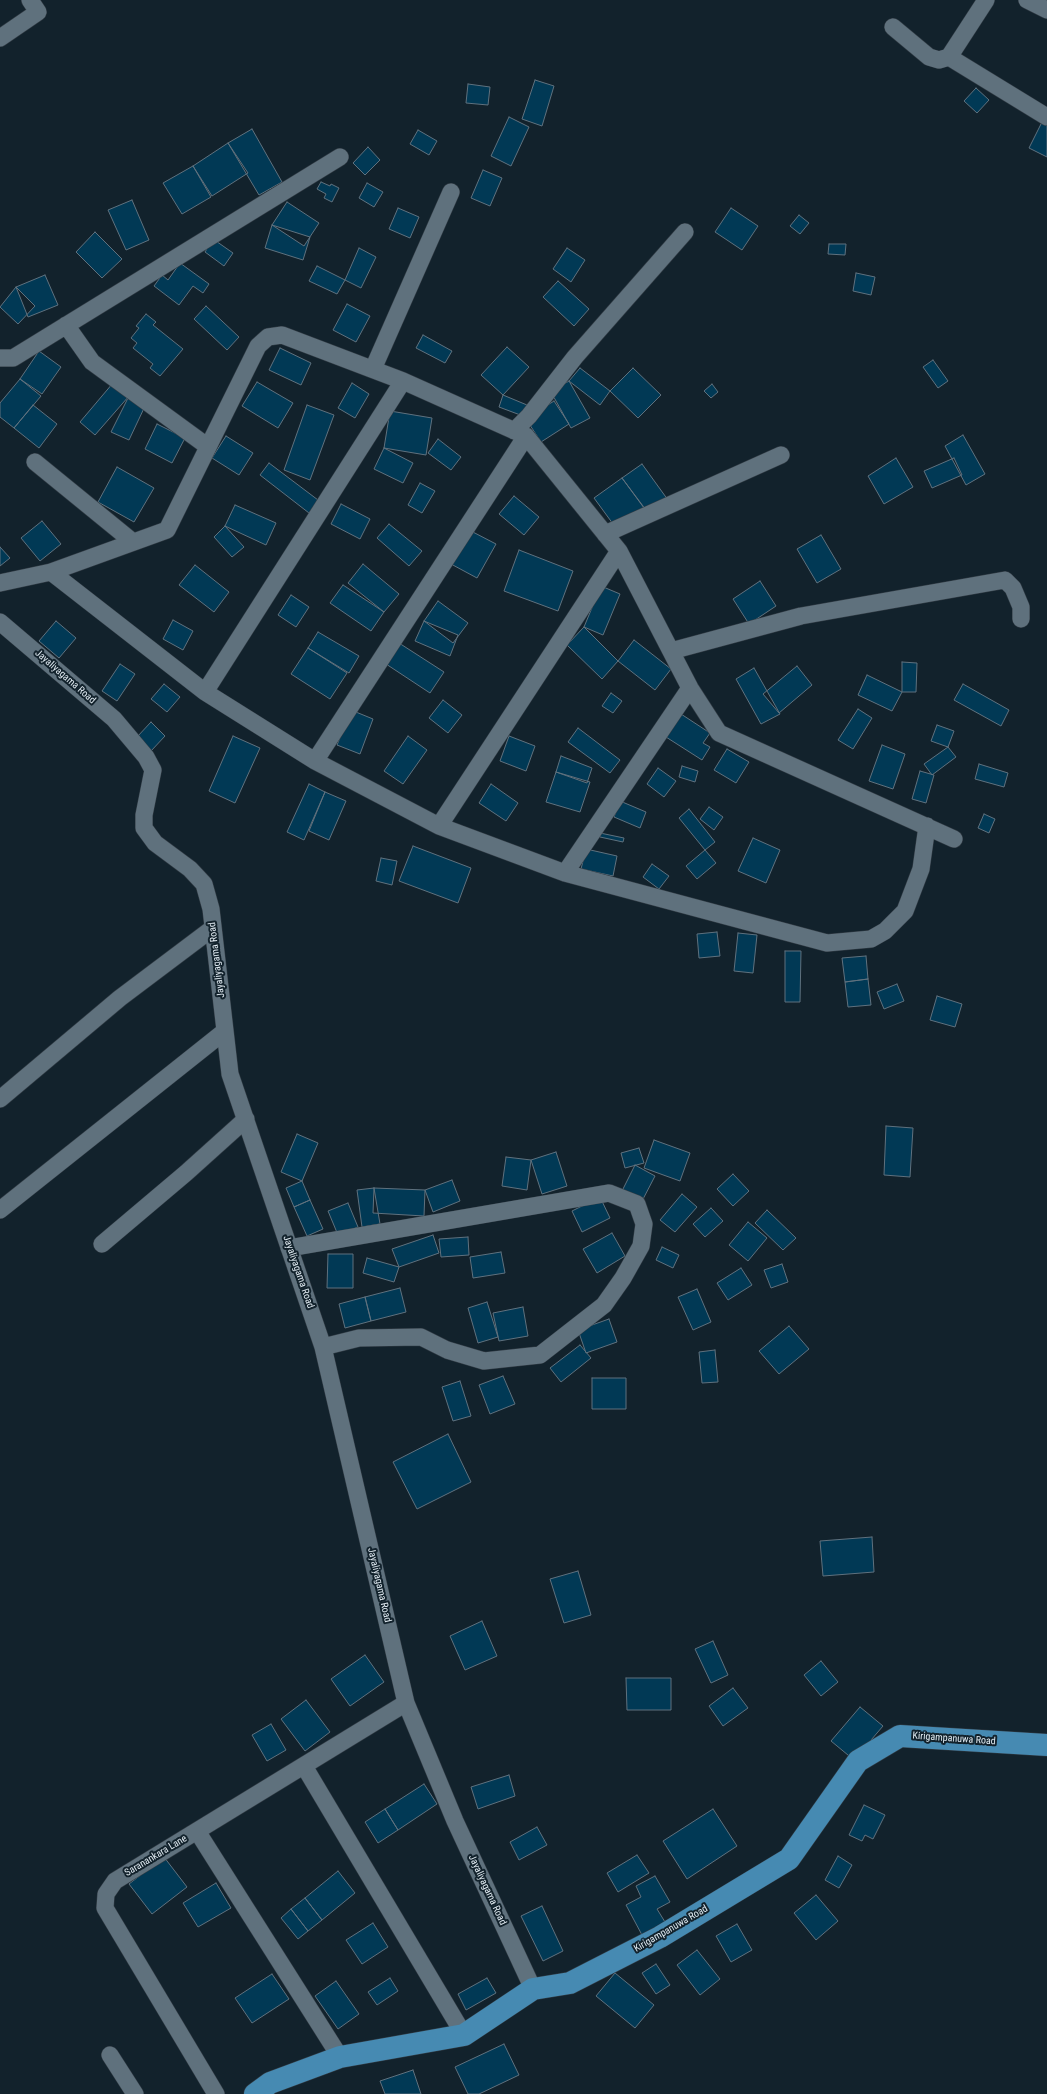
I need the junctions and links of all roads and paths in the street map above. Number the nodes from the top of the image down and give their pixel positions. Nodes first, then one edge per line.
1 (30, 0) edge
2 (986, 0) edge
3 (1027, 0) edge
4 (1047, 10) edge
5 (894, 27) dead end
6 (0, 38) edge
7 (949, 57) junction
8 (1047, 117) edge
9 (340, 157) dead end
10 (451, 192) dead end
11 (685, 232) dead end
12 (66, 325) junction
13 (0, 358) edge
14 (373, 369) junction
15 (403, 381) junction
16 (520, 433) junction
17 (207, 446) junction
18 (781, 454) dead end
19 (35, 462) dead end
20 (605, 534) junction
21 (133, 542) junction
22 (619, 551) junction
23 (51, 572) junction
24 (0, 583) edge
25 (1021, 619) dead end
26 (0, 622) edge
27 (671, 651) junction
28 (690, 688) junction
29 (205, 692) junction
30 (315, 761) junction
31 (439, 826) junction
32 (927, 826) junction
33 (954, 839) dead end
34 (564, 873) junction
35 (213, 928) junction
36 (225, 1031) junction
37 (0, 1099) edge
38 (246, 1119) junction
39 (0, 1210) edge
40 (102, 1244) dead end
41 (289, 1248) junction
42 (323, 1347) junction
43 (406, 1703) junction
44 (1047, 1745) edge
45 (304, 1766) junction
46 (197, 1831) junction
47 (533, 1989) junction
48 (464, 2035) junction
49 (110, 2055) dead end
50 (340, 2057) junction
51 (135, 2094) edge
52 (216, 2094) edge
53 (255, 2094) edge

1 - 6 street
2 - 7 street
3 - 4 street
5 - 7 street
7 - 8 street
9 - 12 street
10 - 14 street
11 - 16 street
12 - 13 street
12 - 17 street
14 - 15 street
14 - 17 street
15 - 16 street
15 - 29 street
16 - 20 street
16 - 30 street
17 - 21 street
18 - 20 street
19 - 21 street
20 - 22 street
21 - 23 street
22 - 27 street
22 - 31 street
23 - 24 street
23 - 29 street
25 - 27 street
26 - 35 street, Jayaliyagama Road
27 - 28 street
28 - 32 street
28 - 34 street
29 - 30 street
30 - 31 street
31 - 34 street
32 - 33 street
32 - 34 street
35 - 36 street, Jayaliyagama Road
35 - 37 street
36 - 38 street, Jayaliyagama Road
36 - 39 street
38 - 40 street
38 - 41 street, Jayaliyagama Road
41 - 42 street, Jayaliyagama Road
41 - 42 street
42 - 43 street, Jayaliyagama Road
43 - 45 street, Saranankara Lane
43 - 47 street, Jayaliyagama Road
44 - 47 main road, Kirigampanuwa Road
45 - 46 street, Saranankara Lane
45 - 48 street
46 - 50 street
46 - 52 street, Saranankara Lane
47 - 48 main road, Kirigampanuwa Road
48 - 50 main road, Kirigampanuwa Road
49 - 51 street
50 - 53 main road, Kirigampanuwa Road

